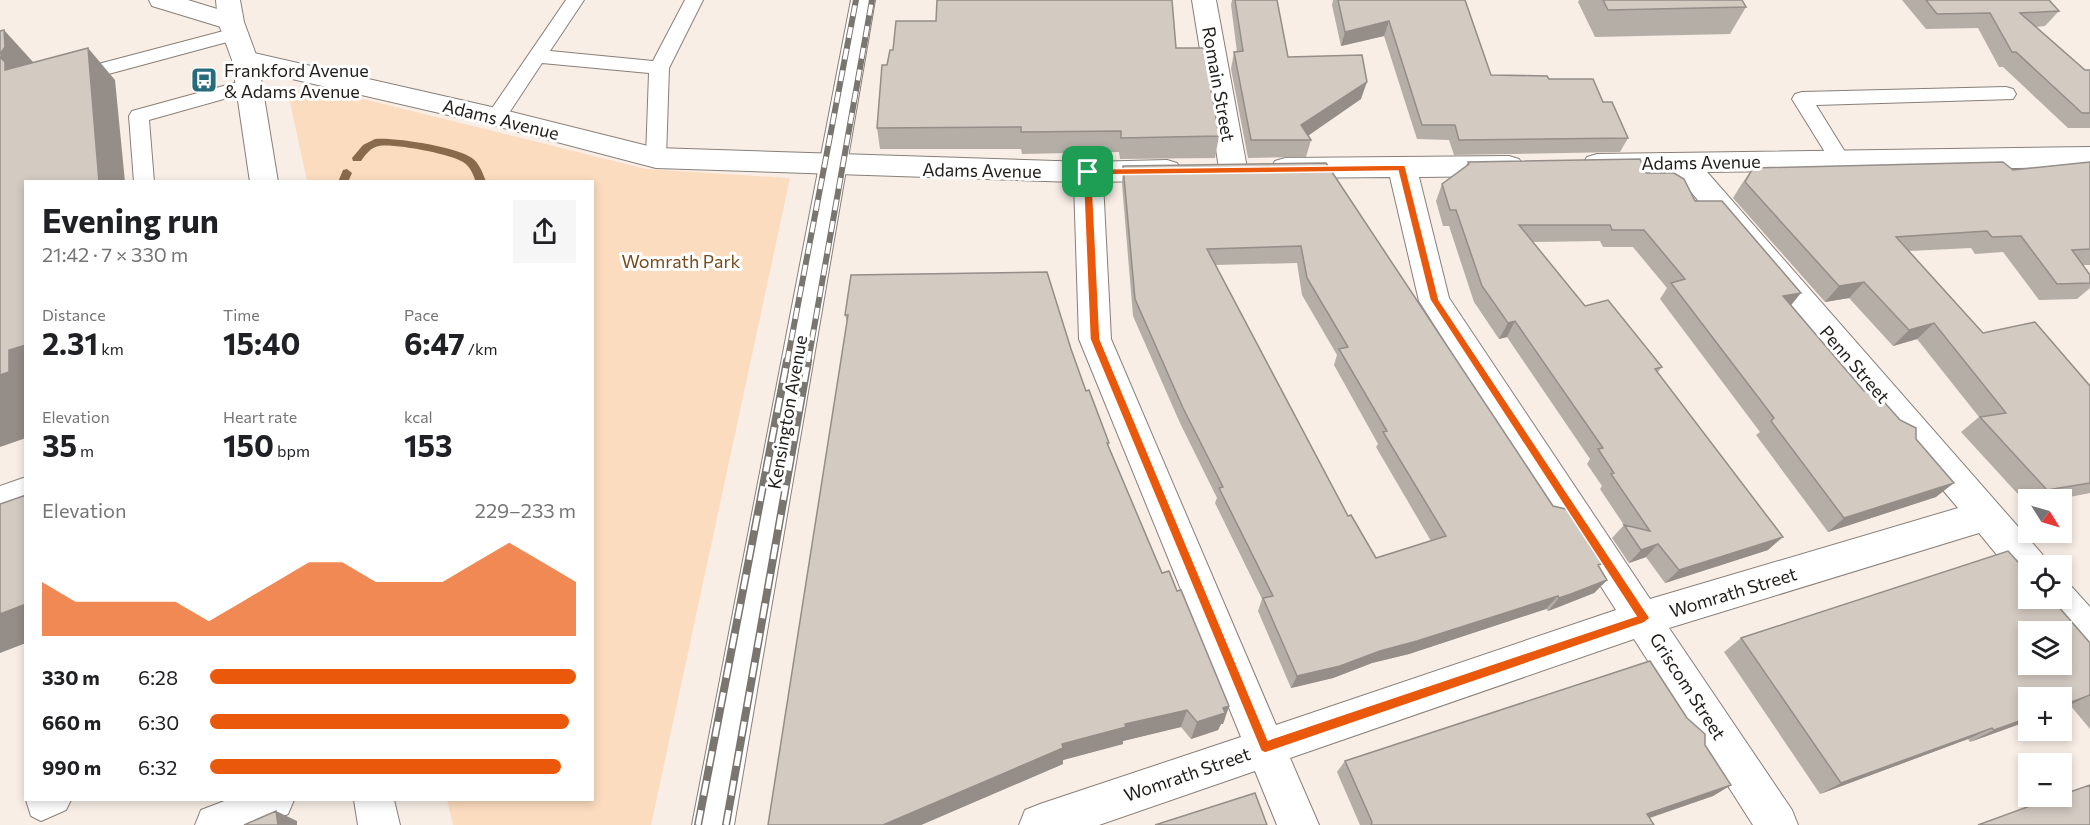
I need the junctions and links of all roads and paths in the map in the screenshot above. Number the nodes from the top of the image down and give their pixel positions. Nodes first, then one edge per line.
1 (161, 0) edge
2 (575, 0) edge
3 (694, 0) edge
4 (863, 0) edge
5 (1204, 0) edge
6 (232, 19) edge
7 (537, 56) junction
8 (659, 68) junction
9 (247, 72) junction
10 (52, 84) edge
11 (2006, 94) dead end
12 (496, 117) junction
13 (656, 158) junction
14 (1840, 160) junction
15 (2087, 161) edge
16 (1683, 163) junction
17 (1530, 165) edge
18 (1566, 165) edge
19 (831, 166) junction
20 (1402, 168) junction
21 (1211, 169) junction
22 (1088, 172) junction
23 (144, 180) edge
24 (264, 180) edge
25 (24, 489) edge
26 (0, 497) edge
27 (1985, 516) junction
28 (2019, 555) edge
29 (2068, 609) edge
30 (1644, 618) junction
31 (2090, 634) edge
32 (1265, 747) junction
33 (41, 801) edge
34 (54, 801) edge
35 (272, 801) edge
36 (374, 801) edge
37 (216, 825) edge
38 (379, 825) edge
39 (713, 825) edge
40 (1040, 825) edge
41 (1298, 825) edge
42 (1778, 825) edge

1 - 6 street
2 - 7 lane
3 - 8 lane
4 - 19 street, Kensington Avenue
5 - 21 street, Romain Street
6 - 9 street
6 - 10 lane
7 - 8 lane
7 - 12 lane
8 - 13 lane
9 - 12 street, Adams Avenue
9 - 23 lane
9 - 24 street
11 - 14 lane
12 - 13 street, Adams Avenue
13 - 19 street, Adams Avenue
14 - 15 street, Adams Avenue
14 - 16 street, Adams Avenue
16 - 18 street, Adams Avenue
16 - 27 street, Penn Street
17 - 20 street, Adams Avenue
19 - 22 street, Adams Avenue
19 - 39 street, Kensington Avenue
20 - 21 street, Adams Avenue
20 - 30 street, Griscom Street
21 - 22 street, Adams Avenue
22 - 32 street
25 - 26 lane
27 - 28 street, Penn Street
27 - 30 street, Womrath Street
29 - 31 street
30 - 32 street, Womrath Street
30 - 42 street, Griscom Street
32 - 40 street, Womrath Street
32 - 41 street
33 - 34 lane
35 - 37 street
36 - 38 street

